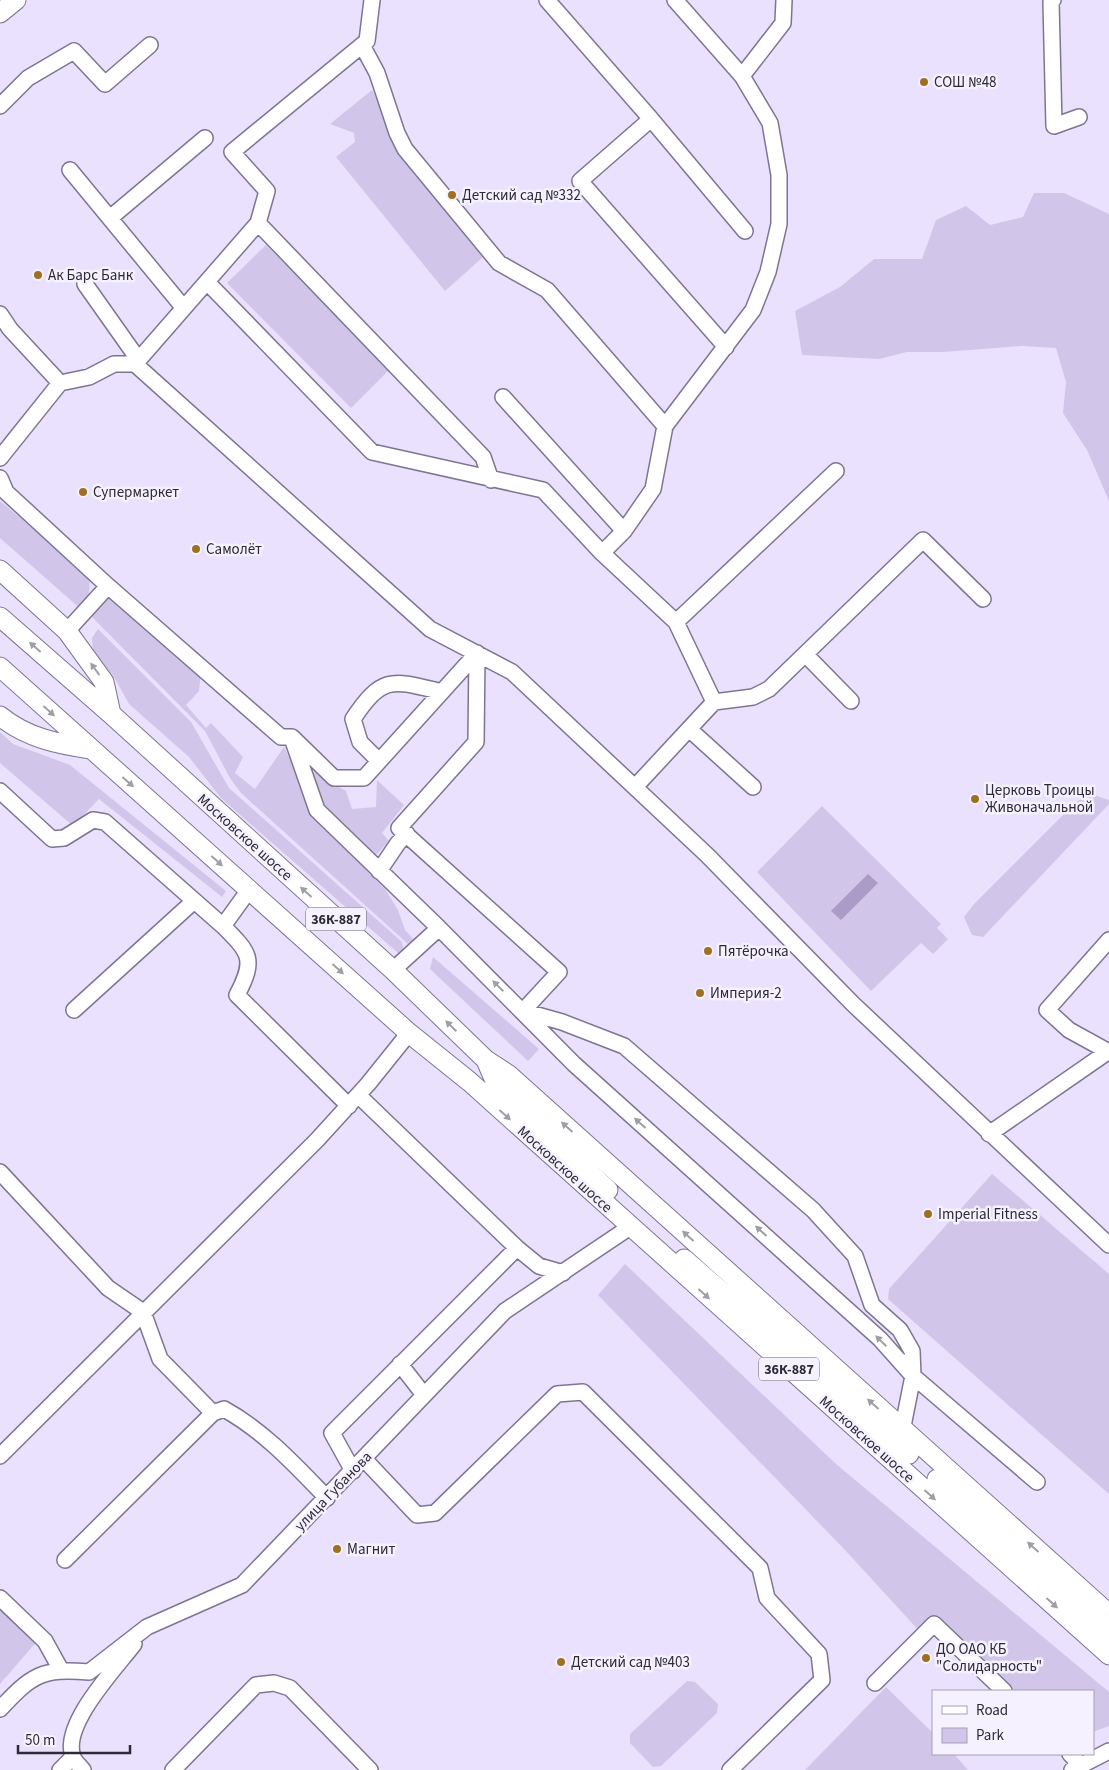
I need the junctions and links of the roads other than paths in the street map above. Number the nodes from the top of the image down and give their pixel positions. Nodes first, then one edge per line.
1 (16, 0) edge
2 (372, 0) edge
3 (547, 0) edge
4 (675, 0) edge
5 (784, 0) edge
6 (1054, 0) edge
7 (0, 13) edge
8 (150, 45) dead end
9 (362, 45) junction
10 (742, 76) junction
11 (0, 106) edge
12 (1079, 117) dead end
13 (651, 120) junction
14 (205, 138) dead end
15 (70, 170) dead end
16 (110, 218) junction
17 (258, 223) junction
18 (745, 231) dead end
19 (207, 282) junction
20 (85, 284) dead end
21 (183, 307) junction
22 (0, 314) edge
23 (726, 347) junction
24 (136, 361) junction
25 (60, 382) junction
26 (504, 397) dead end
27 (665, 426) junction
28 (0, 458) edge
29 (836, 471) dead end
30 (0, 478) edge
31 (490, 480) junction
32 (624, 531) junction
33 (602, 553) junction
34 (0, 570) edge
35 (108, 586) junction
36 (983, 599) dead end
37 (0, 617) edge
38 (676, 622) junction
39 (68, 631) junction
40 (477, 653) junction
41 (805, 654) junction
42 (0, 667) edge
43 (442, 692) junction
44 (851, 701) dead end
45 (714, 702) junction
46 (111, 714) junction
47 (0, 716) edge
48 (689, 729) junction
49 (292, 737) junction
50 (92, 749) junction
51 (379, 762) junction
52 (753, 787) dead end
53 (635, 788) junction
54 (0, 791) edge
55 (407, 834) junction
56 (380, 871) junction
57 (249, 890) junction
58 (194, 901) junction
59 (223, 926) junction
60 (438, 928) junction
61 (1109, 940) edge
62 (393, 970) junction
63 (74, 1010) dead end
64 (523, 1011) junction
65 (410, 1033) junction
66 (1109, 1051) edge
67 (486, 1060) junction
68 (470, 1082) junction
69 (498, 1088) junction
70 (353, 1100) junction
71 (989, 1134) junction
72 (0, 1172) edge
73 (635, 1224) junction
74 (1109, 1245) edge
75 (517, 1248) junction
76 (563, 1273) junction
77 (143, 1312) junction
78 (400, 1364) junction
79 (913, 1376) junction
80 (424, 1395) junction
81 (213, 1414) junction
82 (901, 1438) junction
83 (0, 1456) edge
84 (364, 1459) junction
85 (353, 1470) junction
86 (1037, 1482) dead end
87 (327, 1498) junction
88 (65, 1560) dead end
89 (0, 1598) edge
90 (1109, 1614) edge
91 (148, 1627) junction
92 (1109, 1633) edge
93 (1109, 1654) edge
94 (61, 1670) junction
95 (88, 1672) junction
96 (876, 1683) dead end
97 (1003, 1690) edge
98 (89, 1702) junction
99 (0, 1709) edge
100 (1109, 1751) edge
101 (1070, 1755) edge
102 (73, 1757) junction
103 (1077, 1768) edge
104 (60, 1770) edge
105 (83, 1770) edge
106 (173, 1770) edge
107 (370, 1770) edge
108 (730, 1770) edge

1 - 7 main road
2 - 9 street
3 - 13 street
4 - 10 street
5 - 10 street
6 - 12 street
8 - 11 street
9 - 17 street
9 - 27 street
10 - 23 street
13 - 18 street
13 - 23 street
14 - 16 street
15 - 16 street
16 - 21 street
17 - 19 street
17 - 31 street
19 - 21 street
19 - 31 street
20 - 24 street
21 - 24 street
22 - 25 street
23 - 27 street
24 - 25 street
24 - 40 street
25 - 28 street
26 - 32 street
27 - 32 street
29 - 38 street
30 - 35 street
31 - 33 street
32 - 33 street
33 - 38 street
34 - 39 main road
35 - 39 street
35 - 49 street
36 - 41 street
46 -> 37 main road, Московское шоссе / 36К-887
38 - 45 street
46 -> 39 main road
40 - 43 street
40 - 53 street
40 - 55 street
41 - 44 street
41 - 45 street
42 -> 50 main road, Московское шоссе / 36К-887
43 - 51 street
43 - 51 street
45 - 48 street
62 -> 46 main road, Московское шоссе / 36К-887
47 - 50 main road
48 - 52 street
48 - 53 street
49 - 51 street
49 - 56 street
50 -> 57 main road, Московское шоссе / 36К-887
53 - 71 street
54 - 58 street
55 - 56 street
55 - 64 street
56 - 60 street
57 - 59 street
57 -> 65 main road, Московское шоссе / 36К-887
58 - 59 street
58 - 63 street
59 - 70 street
60 - 62 street
64 -> 60 street
61 - 66 street
67 -> 62 main road, Московское шоссе / 36К-887
79 -> 64 street
64 - 79 street
65 - 68 main road, Московское шоссе / 36К-887
65 - 70 street
66 - 71 street
67 - 69 main road, Московское шоссе / 36К-887
82 -> 67 main road, Московское шоссе / 36К-887
68 - 69 main road, Московское шоссе / 36К-887
68 -> 73 main road, Московское шоссе / 36К-887
69 - 73 main road, Московское шоссе / 36К-887
70 - 75 street
70 - 77 street
71 - 74 street
72 - 77 street
73 - 76 street, улица Губанова
73 - 82 main road, Московское шоссе / 36К-887
73 -> 93 main road, Московское шоссе / 36К-887
75 - 76 street
75 - 78 street
76 - 80 street, улица Губанова
77 - 81 street
77 - 83 street
78 - 80 street
78 - 85 street
79 - 82 street
79 - 86 street
80 - 84 street, улица Губанова
81 - 87 street
81 - 88 street
90 -> 82 main road, Московское шоссе / 36К-887
82 - 92 main road, Московское шоссе / 36К-887
84 - 85 street, улица Губанова
84 - 108 street
85 - 87 street, улица Губанова
87 - 91 street, улица Губанова
89 - 94 street
91 - 95 street, улица Губанова
91 - 98 street
94 - 95 street
94 - 99 street
95 - 98 street
96 - 97 street
98 - 102 street
100 - 103 street
101 - 103 street
102 - 104 street
102 - 105 street
106 - 107 street

